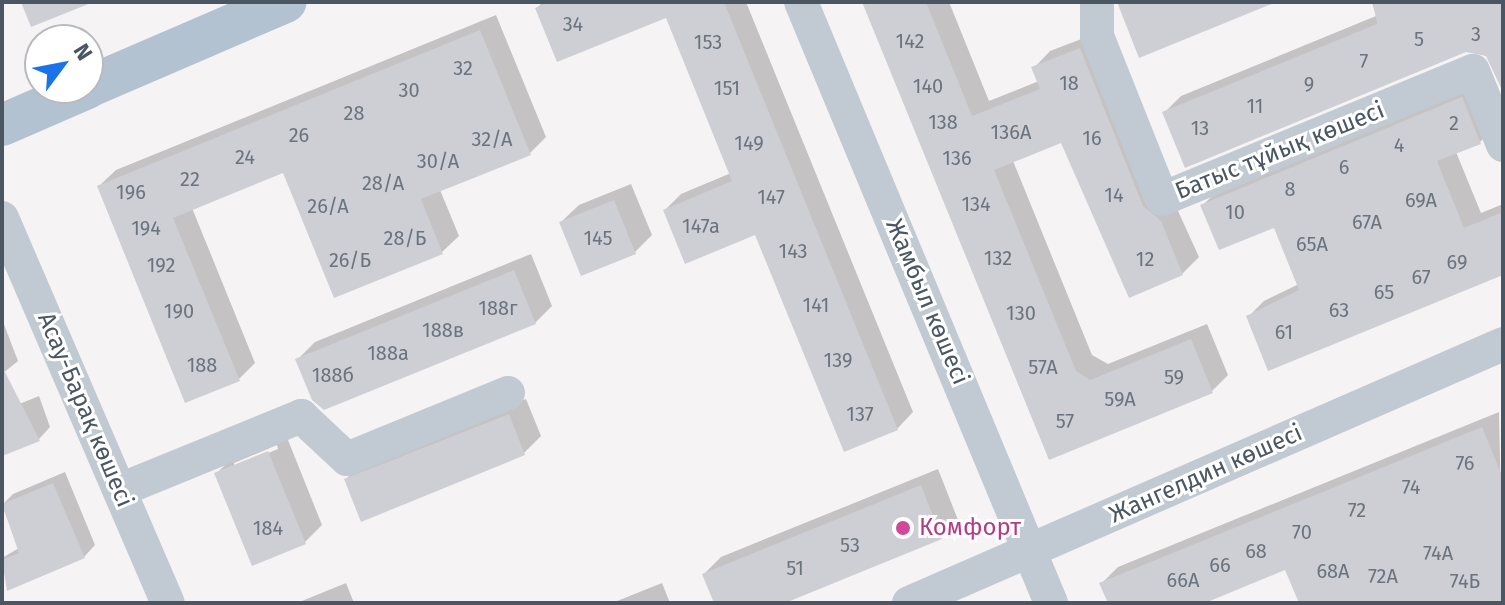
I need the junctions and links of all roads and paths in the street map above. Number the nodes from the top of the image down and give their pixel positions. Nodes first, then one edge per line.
1 (285, 2) edge
2 (801, 2) edge
3 (1097, 2) edge
4 (104, 81) edge
5 (50, 104) edge
6 (2, 125) edge
7 (1503, 145) edge
8 (3, 220) edge
9 (1503, 344) edge
10 (508, 393) dead end
11 (120, 490) junction
12 (1030, 551) junction
13 (168, 603) edge
14 (909, 603) edge
15 (1051, 603) edge

1 - 4 main road
2 - 12 street, Жамбыл көшесі
3 - 7 street, Батыс тұйық көшесі
5 - 6 main road
8 - 11 street, Асау-Барақ көшесі
9 - 12 street, Жангелдин көшесі
10 - 11 street
11 - 13 street, Асау-Барақ көшесі
12 - 14 street, Жангелдин көшесі
12 - 15 street, Жамбыл көшесі

